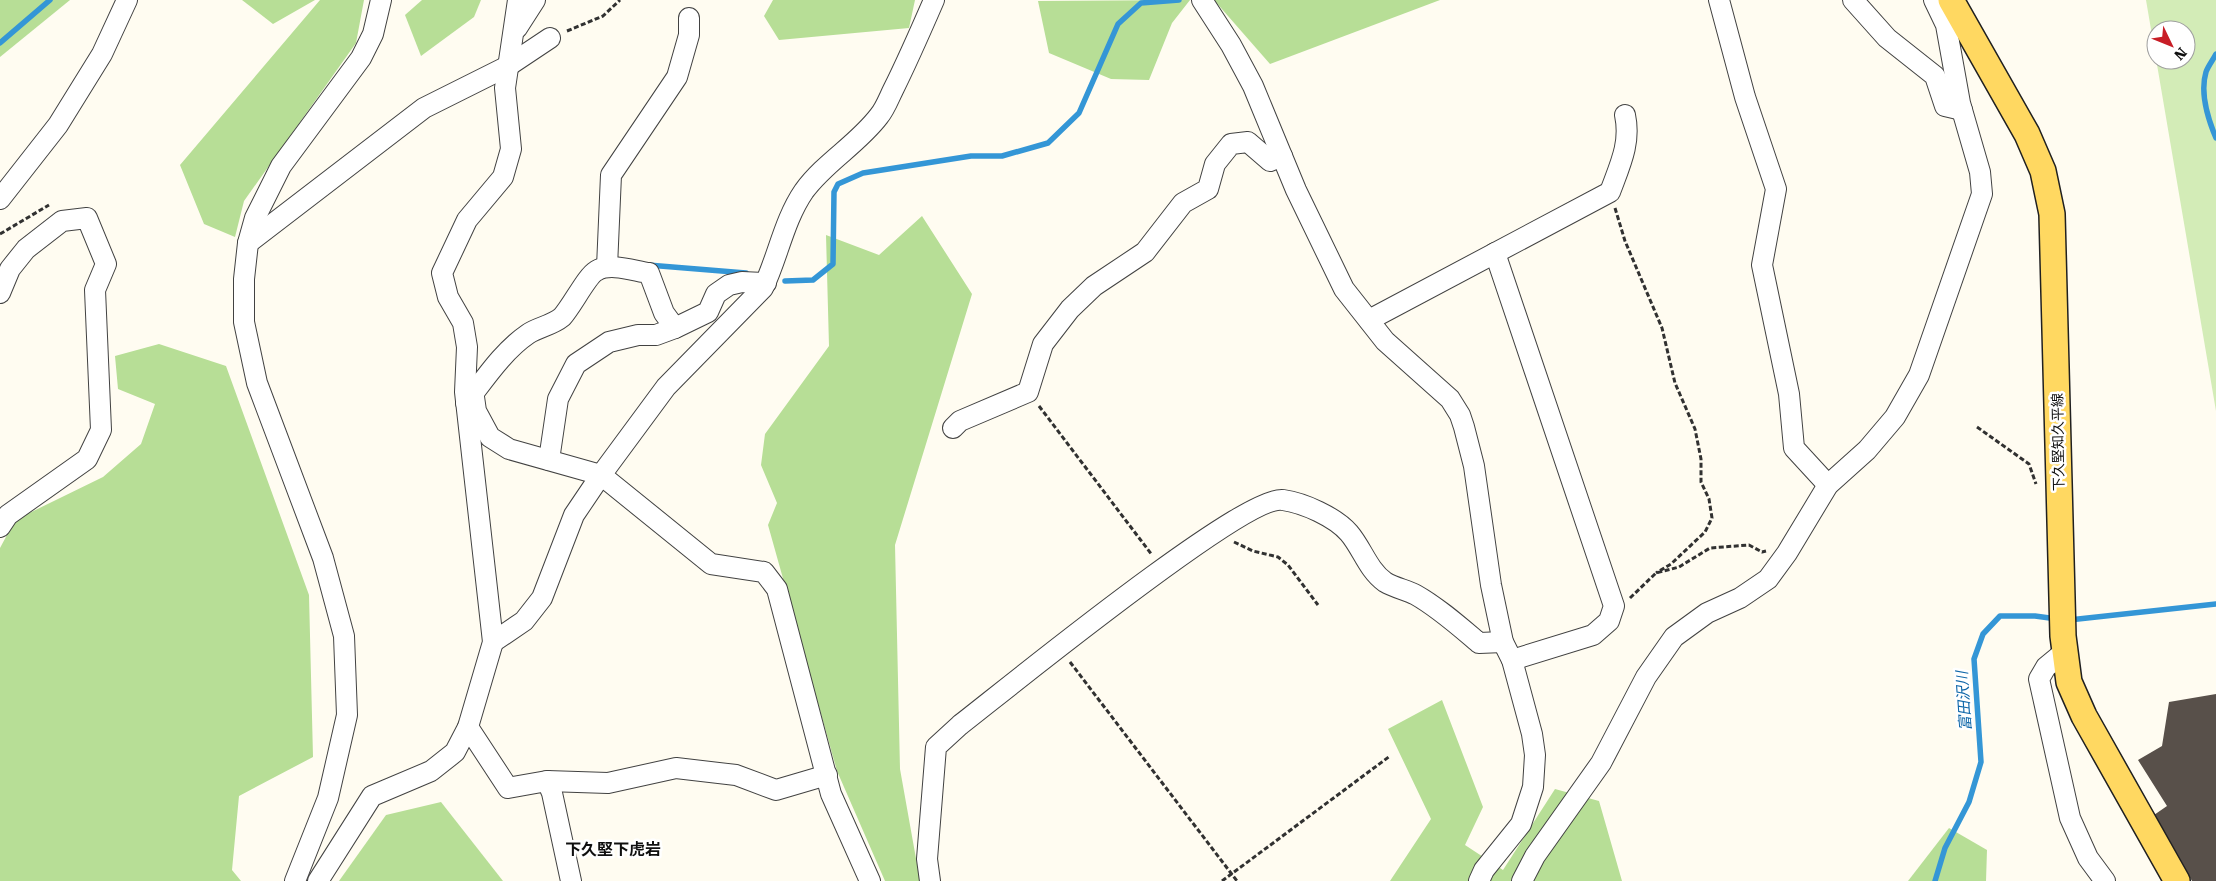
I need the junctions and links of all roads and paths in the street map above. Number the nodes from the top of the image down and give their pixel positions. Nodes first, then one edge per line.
1 (127, 0) edge
2 (380, 0) edge
3 (518, 0) edge
4 (535, 0) edge
5 (620, 0) edge
6 (934, 0) edge
7 (1202, 0) edge
8 (1719, 0) edge
9 (1853, 0) edge
10 (1934, 0) edge
11 (1951, 0) edge
12 (689, 18) dead end
13 (512, 36) junction
14 (550, 38) joint
15 (508, 66) junction
16 (1962, 110) junction
17 (1625, 115) dead end
18 (1282, 156) junction
19 (1610, 192) junction
20 (0, 199) edge
21 (248, 244) junction
22 (1495, 253) junction
23 (607, 267) junction
24 (766, 283) junction
25 (0, 293) edge
26 (1369, 320) junction
27 (675, 328) junction
28 (1028, 392) junction
29 (470, 398) junction
30 (1977, 427) dead end
31 (953, 428) dead end
32 (549, 460) junction
33 (601, 475) junction
34 (1828, 485) junction
35 (2036, 486) dead end
36 (0, 527) edge
37 (1217, 531) junction
38 (1769, 551) dead end
39 (1163, 569) junction
40 (1656, 573) junction
41 (1318, 605) dead end
42 (1611, 616) junction
43 (493, 642) junction
44 (1503, 642) junction
45 (2063, 645) junction
46 (1059, 648) junction
47 (1512, 660) junction
48 (468, 727) junction
49 (1390, 756) dead end
50 (827, 775) junction
51 (547, 781) junction
52 (1232, 874) junction
53 (295, 881) edge
54 (318, 881) edge
55 (571, 881) edge
56 (870, 881) edge
57 (930, 881) edge
58 (1222, 881) edge
59 (1237, 881) edge
60 (1479, 881) edge
61 (1522, 881) edge
62 (2105, 881) edge
63 (2177, 881) edge

1 - 20 street
2 - 21 street
3 - 13 street
4 - 13 street
5 - 14 path
6 - 24 street
7 - 18 street
8 - 34 street
9 - 16 street
10 - 16 street
11 - 45 main road, 下久堅知久平線
12 - 23 street
13 - 15 street
14 - 15 street
15 - 21 street
15 - 29 street
16 - 34 street
17 - 19 street
18 - 26 street
18 - 28 street
19 - 22 street
19 - 40 path
21 - 53 street
22 - 26 street
22 - 42 street
23 - 27 street
23 - 29 street
24 - 27 street
24 - 33 street
25 - 36 street
26 - 44 street
27 - 32 street
28 - 31 street
28 - 39 path
29 - 32 street
29 - 43 street
30 - 35 path
32 - 33 street
33 - 43 street
33 - 50 street
34 - 61 street
37 - 39 street
37 - 41 path
37 - 44 street
38 - 40 path
39 - 46 street
40 - 42 path
42 - 47 street
43 - 48 street
44 - 47 street
45 - 62 street
45 - 63 main road, 下久堅知久平線
46 - 52 path
46 - 57 street
47 - 60 street
48 - 51 street
48 - 54 street
49 - 52 path
50 - 51 street
50 - 56 street
51 - 55 street
52 - 58 path
52 - 59 path

